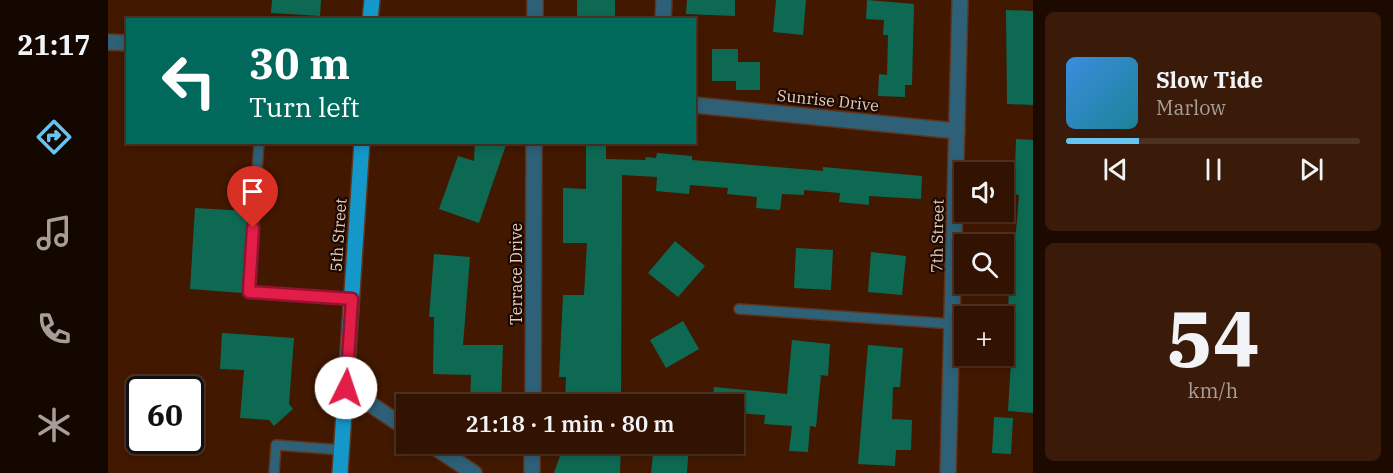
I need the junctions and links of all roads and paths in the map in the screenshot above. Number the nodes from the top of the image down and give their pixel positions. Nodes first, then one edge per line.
1 (372, 0) edge
2 (535, 0) edge
3 (664, 0) edge
4 (960, 0) edge
5 (370, 18) edge
6 (535, 18) edge
7 (663, 18) edge
8 (108, 42) edge
9 (126, 43) edge
10 (696, 105) edge
11 (957, 131) junction
12 (259, 144) edge
13 (362, 144) edge
14 (534, 144) edge
15 (352, 299) junction
16 (739, 309) dead end
17 (953, 324) junction
18 (346, 388) junction
19 (533, 394) edge
20 (396, 421) edge
21 (342, 450) junction
22 (445, 454) edge
23 (532, 454) edge
24 (274, 473) edge
25 (340, 473) edge
26 (474, 473) edge
27 (532, 473) edge
28 (948, 473) edge

1 - 5 main road
2 - 6 street
3 - 7 street
4 - 11 street, 7th Street
8 - 9 street
10 - 11 street, Sunrise Drive
11 - 17 street, 7th Street
12 - 15 lane
13 - 15 main road, 5th Street
14 - 19 street, Terrace Drive
15 - 18 main road, 5th Street
16 - 17 lane
17 - 28 street, 7th Street
18 - 20 street
18 - 21 main road, 5th Street
21 - 24 lane
21 - 25 main road, 5th Street
22 - 26 street
23 - 27 street

